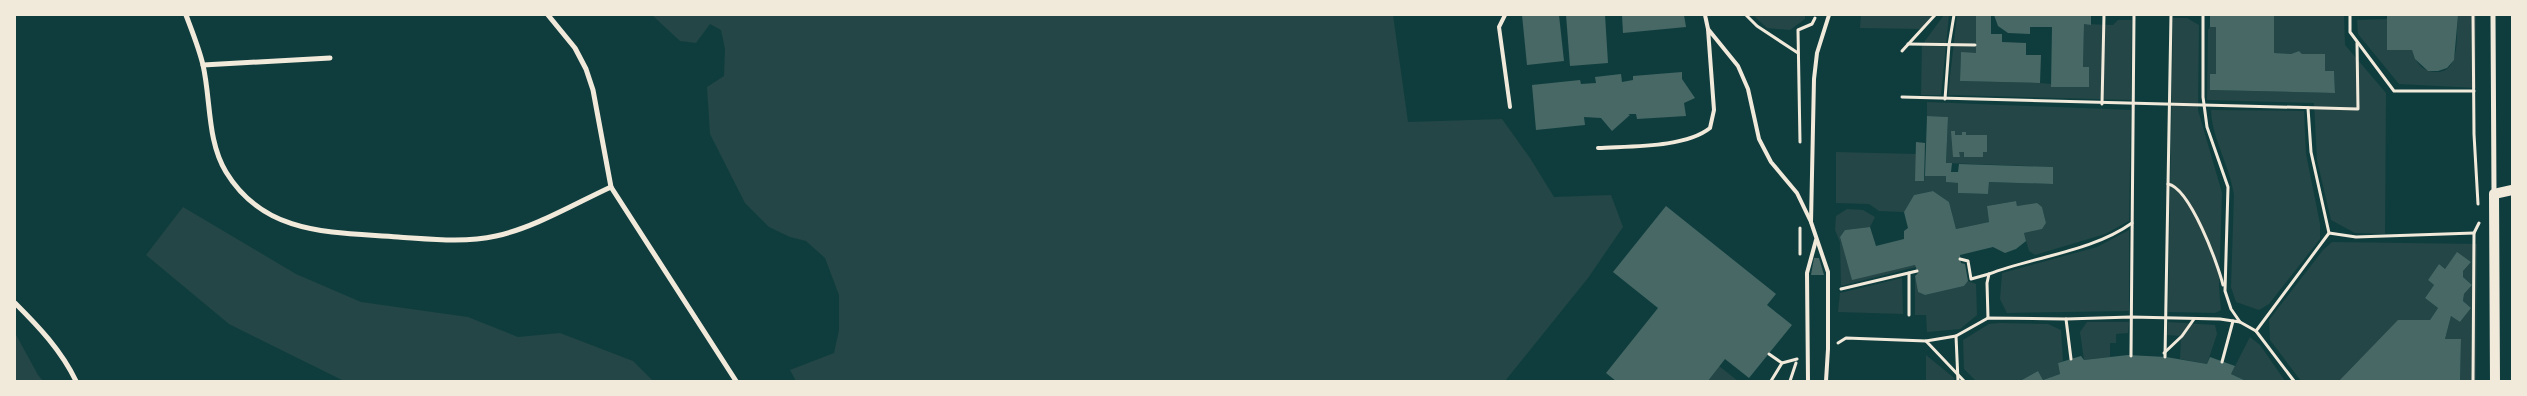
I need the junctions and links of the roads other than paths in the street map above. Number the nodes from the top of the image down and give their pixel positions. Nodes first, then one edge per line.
1 (186, 15) edge
2 (548, 15) edge
3 (1505, 15) edge
4 (1705, 15) edge
5 (1829, 15) edge
6 (2493, 15) edge
7 (1708, 28) junction
8 (330, 58) dead end
9 (203, 65) junction
10 (1510, 107) dead end
11 (1598, 148) dead end
12 (611, 187) junction
13 (2512, 190) edge
14 (2494, 194) junction
15 (1811, 222) junction
16 (1816, 240) junction
17 (15, 303) edge
18 (76, 381) edge
19 (736, 381) edge
20 (1808, 381) edge
21 (1826, 381) edge
22 (2495, 381) edge

1 - 9 street
2 - 12 street
3 - 10 lane
4 - 7 lane
5 - 15 lane
6 - 14 street
7 - 11 lane
7 - 15 lane
8 - 9 street
9 - 12 street
12 - 19 street
13 - 14 main road
14 - 22 main road
15 - 16 lane
16 - 20 lane
16 - 21 lane
17 - 18 street

